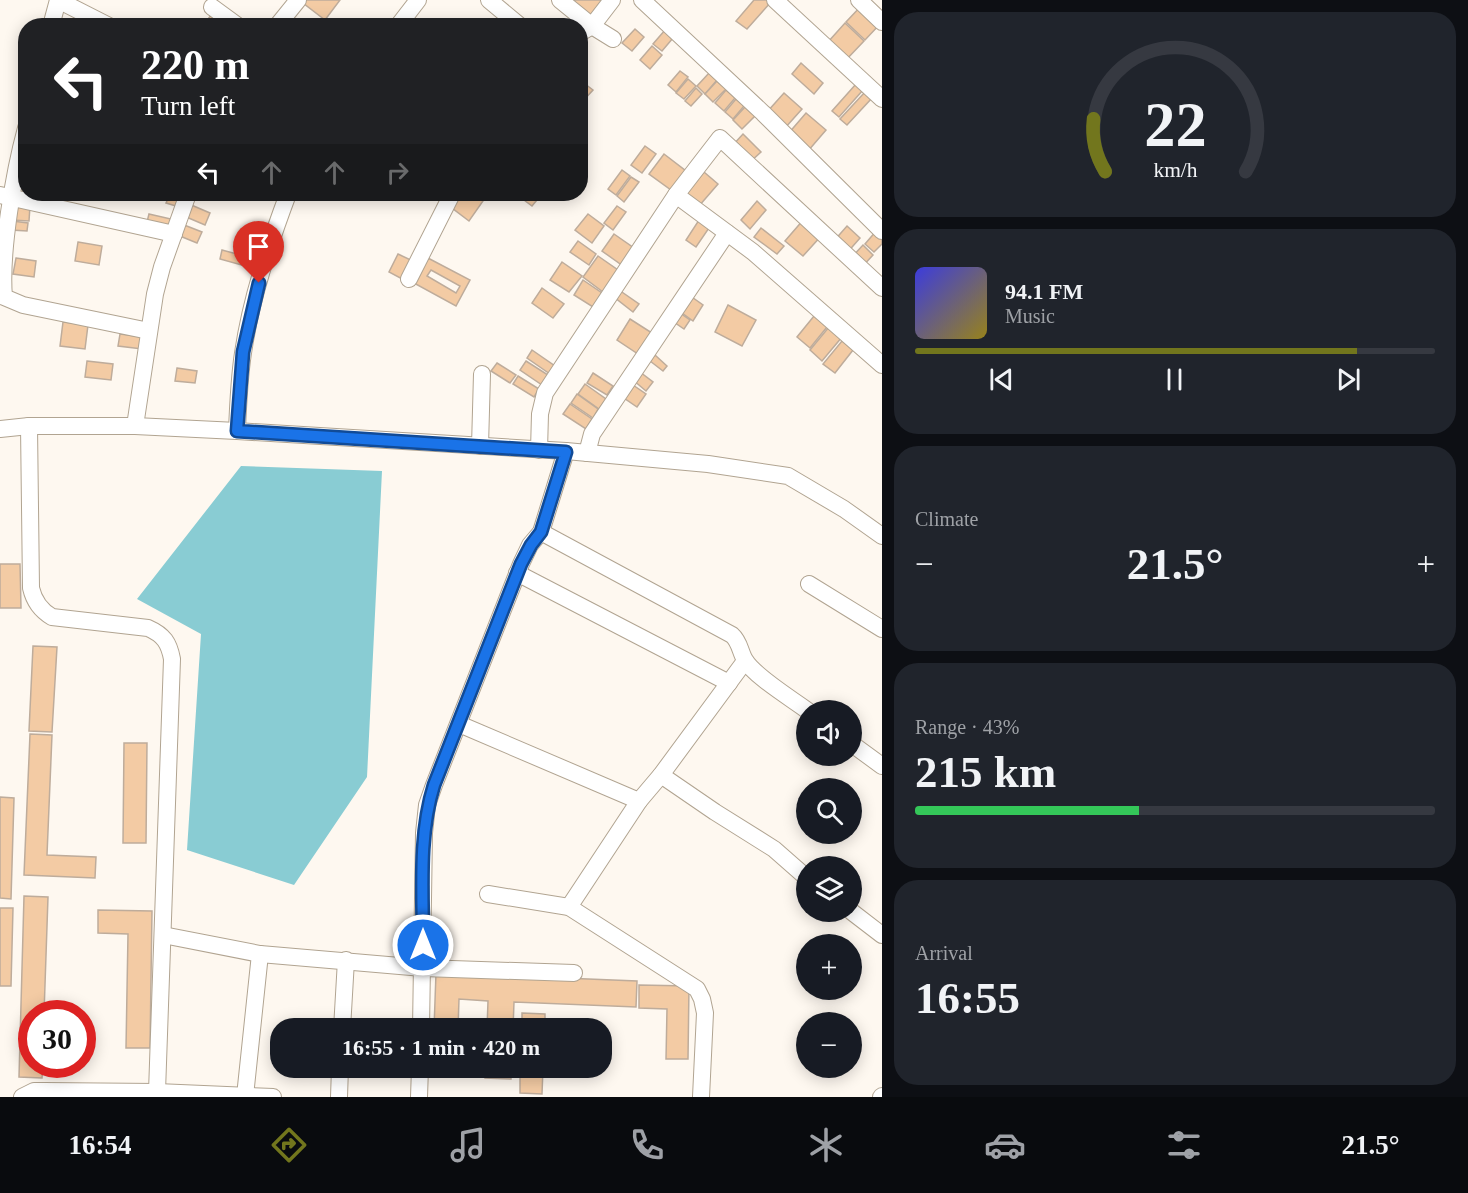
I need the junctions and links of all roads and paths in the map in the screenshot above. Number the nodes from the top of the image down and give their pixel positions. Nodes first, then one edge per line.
1 (58, 0) edge
2 (298, 0) edge
3 (418, 0) edge
4 (489, 0) edge
5 (560, 0) edge
6 (612, 0) edge
7 (642, 0) edge
8 (775, 0) edge
9 (861, 0) edge
10 (212, 7) dead end
11 (53, 18) edge
12 (93, 18) edge
13 (227, 18) edge
14 (283, 18) edge
15 (404, 18) edge
16 (510, 18) edge
17 (576, 18) edge
18 (882, 22) edge
19 (588, 27) edge
20 (588, 30) edge
21 (613, 39) dead end
22 (882, 99) edge
23 (18, 153) edge
24 (676, 195) junction
25 (4, 196) edge
26 (26, 201) edge
27 (186, 201) edge
28 (285, 201) edge
29 (448, 201) edge
30 (882, 231) edge
31 (727, 233) junction
32 (174, 234) junction
33 (0, 248) edge
34 (409, 279) dead end
35 (882, 288) edge
36 (149, 331) junction
37 (881, 363) edge
38 (482, 374) dead end
39 (29, 426) junction
40 (135, 426) junction
41 (0, 429) edge
42 (237, 431) junction
43 (480, 446) junction
44 (539, 450) junction
45 (566, 452) junction
46 (587, 453) junction
47 (541, 532) junction
48 (882, 536) edge
49 (518, 573) junction
50 (809, 584) dead end
51 (882, 629) edge
52 (745, 661) junction
53 (729, 683) junction
54 (796, 702) edge
55 (459, 724) junction
56 (862, 751) edge
57 (882, 766) edge
58 (661, 775) junction
59 (639, 801) junction
60 (796, 868) edge
61 (488, 894) dead end
62 (569, 907) junction
63 (862, 919) edge
64 (882, 934) edge
65 (163, 935) junction
66 (260, 954) junction
67 (346, 960) junction
68 (423, 968) junction
69 (574, 973) dead end
70 (343, 1018) edge
71 (421, 1018) edge
72 (340, 1078) edge
73 (420, 1078) edge
74 (157, 1092) junction
75 (245, 1096) edge
76 (22, 1097) edge
77 (273, 1097) edge
78 (339, 1097) edge
79 (419, 1097) edge
80 (701, 1097) edge

1 - 11 street
1 - 12 street
2 - 14 street
3 - 15 street
4 - 16 street
5 - 17 street
6 - 19 street
7 - 30 street
8 - 22 street
9 - 18 street
10 - 13 street
20 - 21 street
23 - 25 street
24 - 31 street
24 - 35 street
24 - 44 street
25 - 33 street
26 - 32 street
27 - 32 street
28 - 42 street
29 - 34 street
31 - 37 street
31 - 46 street
32 - 36 street
33 - 36 street
36 - 40 street
38 - 43 street
39 - 40 street
39 - 41 street
39 - 65 street
40 - 42 street
42 - 43 street
43 - 44 street
44 - 45 street
45 - 46 street
45 - 47 street
46 - 48 street
47 - 49 street
47 - 52 street
49 - 53 street
49 - 55 street
50 - 51 street
52 - 53 street
52 - 54 street
53 - 58 street
55 - 59 street
55 - 68 street
56 - 57 street
58 - 59 street
58 - 60 street
59 - 62 street
61 - 62 street
62 - 80 street
63 - 64 street
65 - 66 street
65 - 74 street
66 - 67 street
66 - 75 street
67 - 68 street
67 - 70 street
68 - 69 street
68 - 71 street
72 - 78 street
73 - 79 street
74 - 75 street
74 - 76 street
75 - 77 street

